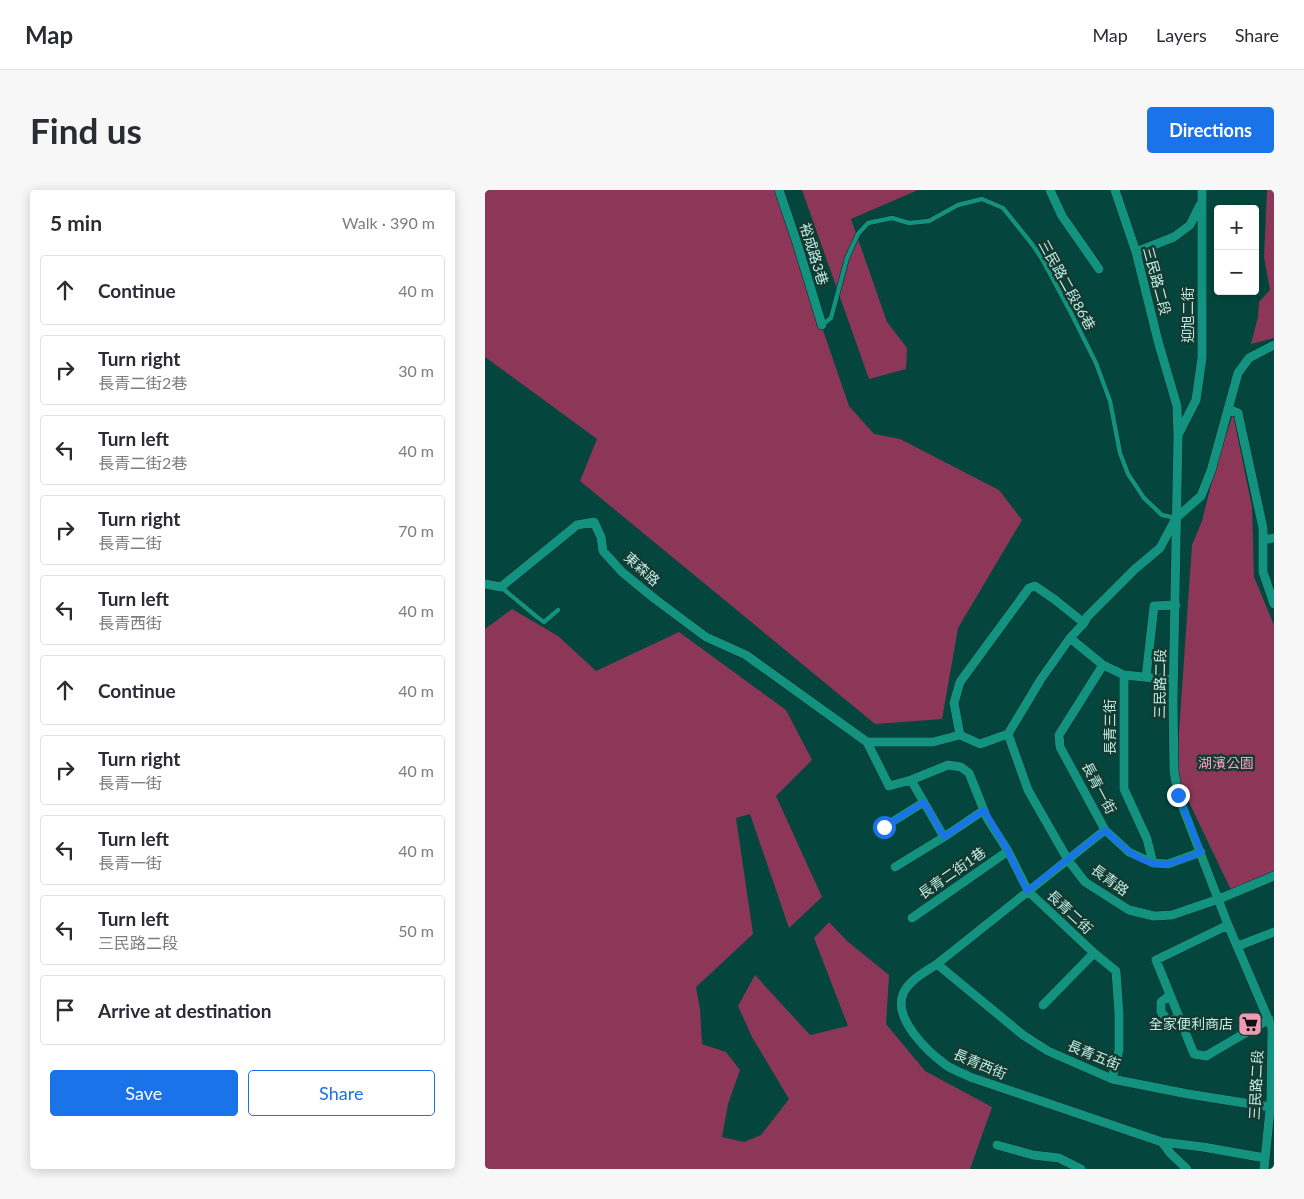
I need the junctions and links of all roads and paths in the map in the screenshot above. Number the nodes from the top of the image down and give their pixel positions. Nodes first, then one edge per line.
1 (779, 190) edge
2 (1050, 190) edge
3 (1115, 190) edge
4 (1202, 190) edge
5 (1202, 203) junction
6 (1136, 252) junction
7 (1099, 269) dead end
8 (822, 326) joint
9 (1274, 345) edge
10 (1228, 409) junction
11 (1178, 436) junction
12 (1176, 518) junction
13 (1274, 538) edge
14 (1263, 540) junction
15 (485, 584) edge
16 (501, 587) junction
17 (1274, 604) edge
18 (1176, 605) junction
19 (558, 610) dead end
20 (1084, 624) junction
21 (1070, 638) junction
22 (1103, 665) junction
23 (1124, 675) junction
24 (1146, 677) junction
25 (1173, 680) junction
26 (1008, 734) junction
27 (960, 735) junction
28 (867, 742) junction
29 (911, 780) junction
30 (924, 802) junction
31 (984, 810) junction
32 (884, 827) dead end
33 (1105, 830) junction
34 (944, 837) junction
35 (1008, 851) junction
36 (1201, 852) junction
37 (1068, 860) junction
38 (1153, 863) junction
39 (895, 867) dead end
40 (1274, 876) edge
41 (1027, 891) junction
42 (1219, 899) junction
43 (912, 918) dead end
44 (1228, 925) junction
45 (1274, 932) edge
46 (1238, 946) junction
47 (1094, 953) junction
48 (937, 964) junction
49 (1170, 995) junction
50 (1043, 1005) dead end
51 (1180, 1019) junction
52 (1269, 1019) junction
53 (1273, 1036) edge
54 (1273, 1077) edge
55 (1112, 1079) junction
56 (1270, 1107) junction
57 (1162, 1142) junction
58 (997, 1145) dead end
59 (1265, 1158) junction
60 (1081, 1169) edge
61 (1187, 1169) edge
62 (1264, 1169) edge

1 - 8 street, 裕成路3巷
2 - 7 street
3 - 6 street, 三民路二段
4 - 5 street, 迎旭二街
5 - 6 street
5 - 11 street, 迎旭二街
6 - 11 street, 三民路二段
8 - 12 lane, 三民路二段86巷
9 - 10 street
10 - 12 street
10 - 14 street
11 - 12 street, 三民路二段
12 - 18 street, 三民路二段
12 - 20 street
13 - 14 street
14 - 17 street
15 - 16 street
16 - 19 lane
16 - 28 street, 東森路
18 - 24 street
18 - 25 street, 三民路二段
20 - 21 street
20 - 27 street
21 - 22 street
21 - 26 street
22 - 23 street
22 - 33 street, 長青一街
23 - 24 street
23 - 38 street, 長青三街
24 - 25 street
25 - 36 street, 三民路二段
26 - 27 street
26 - 37 street, 長青路
27 - 28 street
28 - 29 street
29 - 30 street
29 - 31 street, 長青二街
30 - 32 street
30 - 34 street
31 - 34 street
31 - 35 street, 長青二街
33 - 37 street, 長青西街
33 - 38 street, 長青一街
34 - 39 street
35 - 41 street, 長青二街
35 - 43 street, 長青二街1巷
36 - 38 street
36 - 42 street, 三民路二段
37 - 41 street, 長青西街
37 - 42 street, 長青路
40 - 42 street, 長青路
41 - 47 street, 長青二街
41 - 48 street, 長青西街
42 - 44 street, 三民路二段
44 - 46 street, 三民路二段
44 - 49 street
45 - 46 street
46 - 52 street, 三民路二段
47 - 50 street, 長青二街
47 - 55 street
48 - 55 street, 長青五街
48 - 57 street, 長青西街
49 - 51 street
49 - 51 street
51 - 52 street
52 - 53 street, 三民路二段
53 - 54 street, 三民路二段
54 - 56 street, 三民路二段
55 - 56 street, 長青五街
56 - 59 street, 三民路二段
57 - 59 street, 長青西街
57 - 61 street
58 - 60 street
59 - 62 street, 三民路二段

